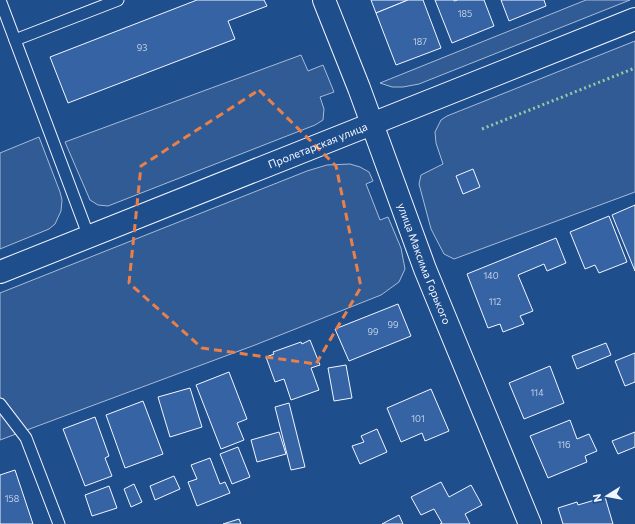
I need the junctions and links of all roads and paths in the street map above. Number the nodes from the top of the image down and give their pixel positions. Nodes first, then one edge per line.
1 (0, 0) edge
2 (118, 0) edge
3 (324, 0) edge
4 (635, 19) edge
5 (16, 40) junction
6 (372, 125) junction
7 (89, 237) junction
8 (0, 272) edge
9 (0, 404) edge
10 (59, 524) edge
11 (530, 524) edge

1 - 5 lane
2 - 5 lane
3 - 6 main road, улица Максима Горького
4 - 6 main road, Пролетарская улица
5 - 7 lane
6 - 7 main road, Пролетарская улица
6 - 11 main road, улица Максима Горького
7 - 8 main road, Пролетарская улица
9 - 10 lane

